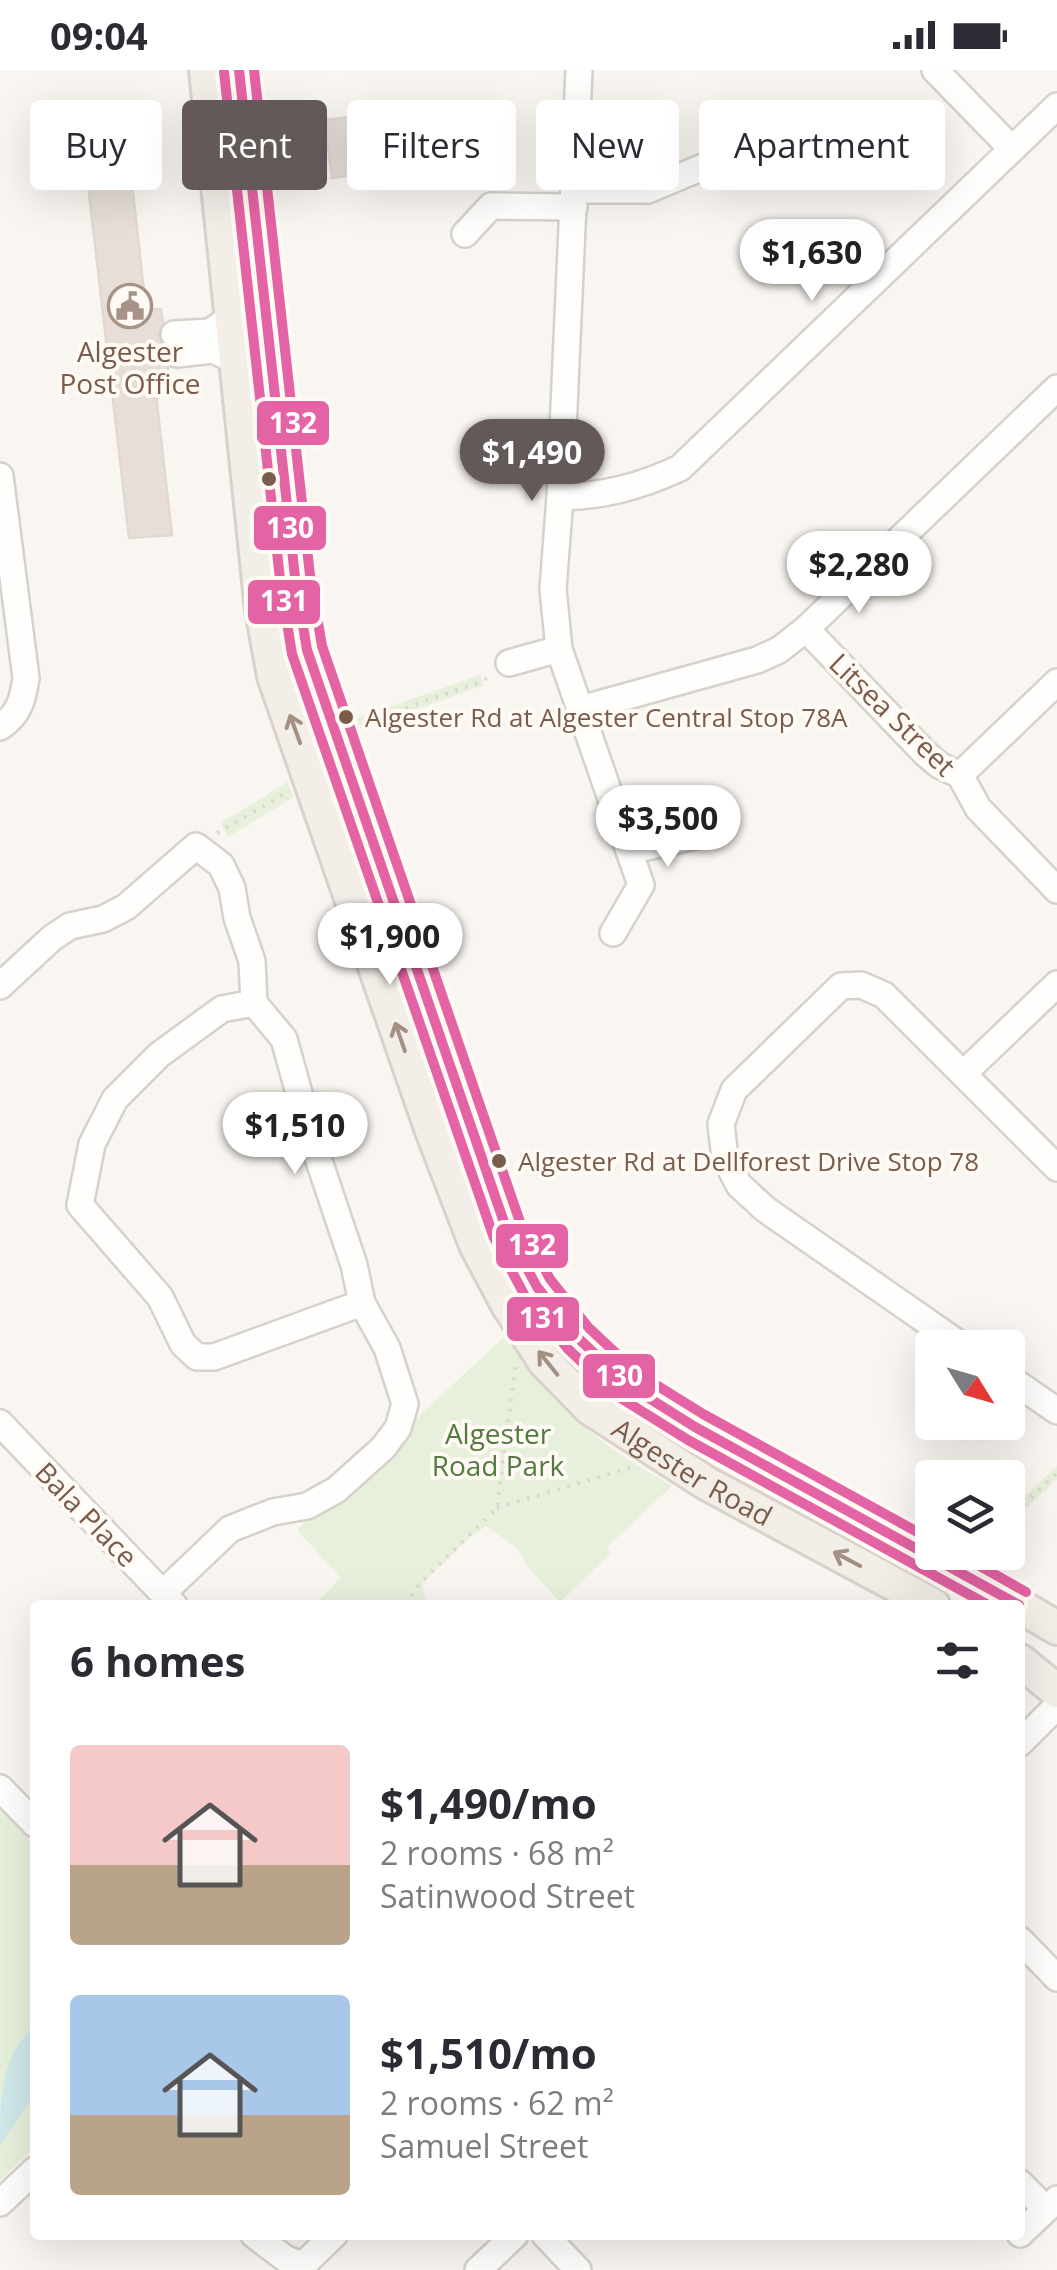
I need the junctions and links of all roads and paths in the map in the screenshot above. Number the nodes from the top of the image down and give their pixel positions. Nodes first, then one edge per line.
1 (206, 70) edge
2 (239, 70) edge
3 (580, 70) edge
4 (935, 70) edge
5 (1057, 106) edge
6 (1012, 149) junction
7 (699, 169) edge
8 (575, 198) junction
9 (465, 234) dead end
10 (229, 319) junction
11 (234, 360) junction
12 (1057, 388) edge
13 (500, 439) dead end
14 (562, 439) junction
15 (0, 476) edge
16 (560, 497) junction
17 (806, 629) junction
18 (559, 650) junction
19 (509, 664) joint
20 (1057, 682) edge
21 (581, 709) junction
22 (0, 727) edge
23 (335, 733) junction
24 (960, 776) junction
25 (313, 782) junction
26 (695, 836) dead end
27 (196, 846) junction
28 (629, 850) junction
29 (1057, 890) edge
30 (614, 933) dead end
31 (1057, 984) edge
32 (0, 986) edge
33 (254, 1003) junction
34 (964, 1074) junction
35 (1057, 1168) edge
36 (362, 1303) junction
37 (940, 1330) edge
38 (517, 1354) dead end
39 (1025, 1389) edge
40 (1057, 1411) edge
41 (0, 1423) edge
42 (640, 1460) dead end
43 (1057, 1473) edge
44 (1025, 1504) edge
45 (497, 1508) junction
46 (168, 1599) edge
47 (409, 1600) edge
48 (923, 1600) edge
49 (1011, 1600) edge
50 (1025, 1608) edge
51 (1057, 1628) edge
52 (1025, 1665) edge
53 (1057, 1691) edge
54 (1057, 1706) edge
55 (1025, 1738) edge
56 (0, 1788) edge
57 (30, 1817) edge
58 (1025, 1945) edge
59 (1057, 1978) edge
60 (30, 2175) edge
61 (1025, 2186) edge
62 (0, 2203) edge
63 (1051, 2204) edge
64 (1025, 2229) edge
65 (261, 2240) edge
66 (329, 2240) edge
67 (501, 2240) edge
68 (550, 2240) edge
69 (303, 2267) edge
70 (478, 2270) edge
71 (578, 2270) edge

1 - 10 main road, Algester Road
2 - 23 main road, Algester Road
3 - 8 street
4 - 6 street
5 - 6 street
6 - 16 street
7 - 8 street
8 - 9 street
8 - 14 street
10 - 11 main road, Algester Road
10 - 11 street
25 -> 11 main road, Algester Road
12 - 17 street
13 - 14 street
14 - 16 street
15 - 22 street
16 - 18 street
17 - 21 street
17 - 24 street, Litsea Street
18 - 19 street
18 - 21 street
19 - 23 path
20 - 24 street
21 - 28 street
23 - 49 main road, Algester Road
24 - 29 street, Litsea Street
25 - 27 path
48 -> 25 main road, Algester Road
26 - 28 street
27 - 32 street
27 - 33 street
28 - 30 street
31 - 34 street
33 - 36 street
33 - 36 street
34 - 35 street
34 - 37 street
36 - 46 street
38 - 45 path
39 - 40 street
41 - 46 street, Bala Place
42 - 45 path
43 - 44 path
45 - 47 path
50 - 51 main road, Algester Road
52 - 53 main road
54 - 55 street
56 - 57 street
58 - 59 street
60 - 62 street
61 - 63 street
63 - 64 street
65 - 69 street
66 - 69 street
67 - 70 street
68 - 71 street

